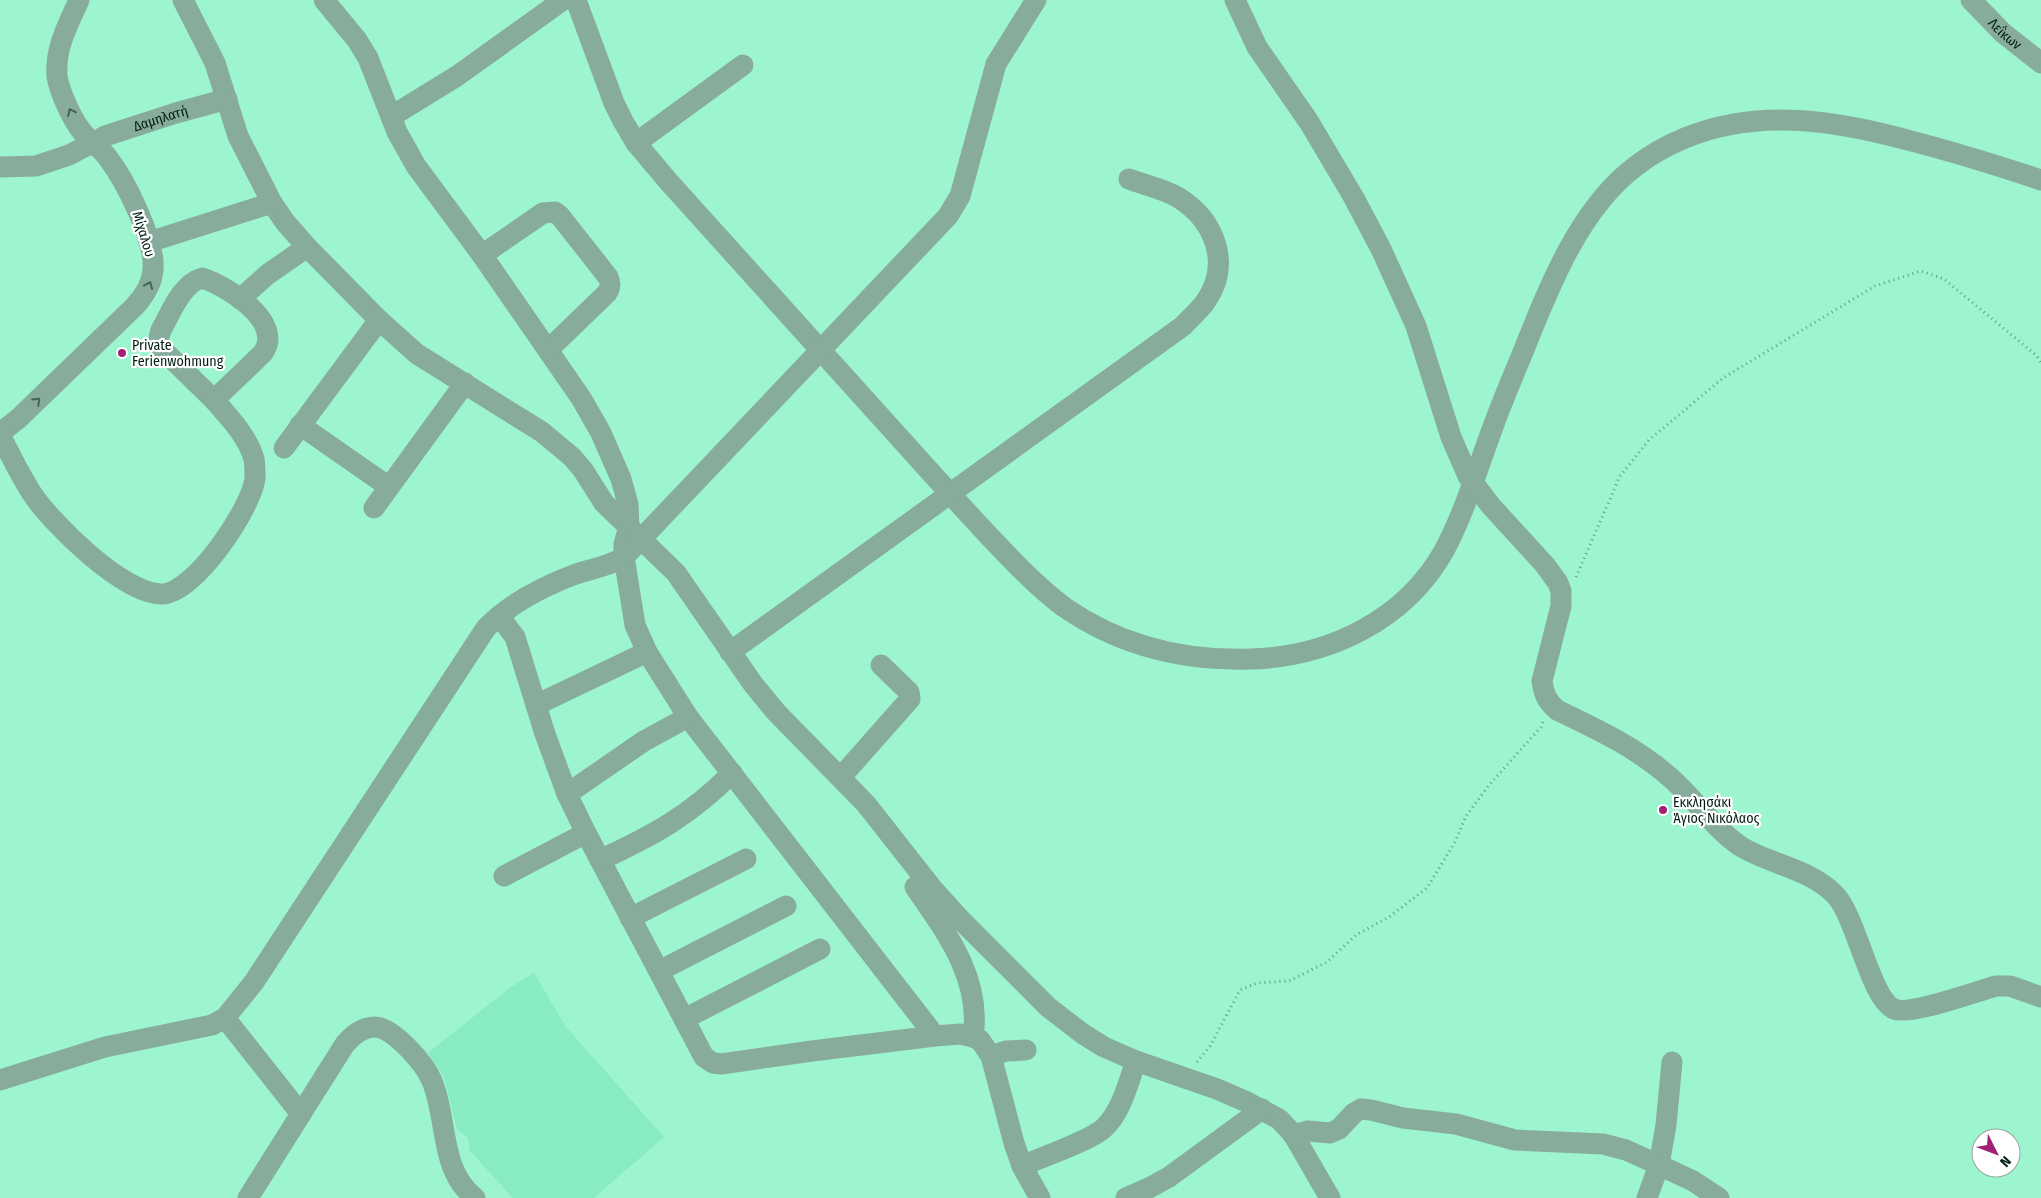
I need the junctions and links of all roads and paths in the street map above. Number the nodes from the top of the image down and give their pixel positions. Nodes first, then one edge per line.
1 (79, 0) edge
2 (183, 0) edge
3 (324, 0) edge
4 (563, 0) edge
5 (576, 0) edge
6 (1036, 0) edge
7 (1235, 0) edge
8 (1971, 0) edge
9 (2041, 63) edge
10 (743, 65) dead end
11 (227, 99) junction
12 (392, 116) junction
13 (636, 143) junction
14 (0, 168) edge
15 (1129, 179) dead end
16 (2041, 180) edge
17 (272, 203) junction
18 (149, 242) junction
19 (307, 247) junction
20 (482, 255) junction
21 (240, 299) junction
22 (379, 320) junction
23 (820, 349) junction
24 (548, 350) junction
25 (2041, 362) edge
26 (465, 383) junction
27 (214, 400) junction
28 (300, 425) junction
29 (0, 434) edge
30 (284, 448) dead end
31 (1472, 483) junction
32 (389, 487) junction
33 (951, 495) junction
34 (374, 508) dead end
35 (635, 533) junction
36 (624, 556) junction
37 (1561, 599) junction
38 (499, 616) junction
39 (647, 652) junction
40 (730, 652) junction
41 (881, 665) dead end
42 (1548, 702) junction
43 (536, 705) junction
44 (688, 717) junction
45 (732, 773) junction
46 (841, 777) junction
47 (567, 794) junction
48 (586, 833) junction
49 (895, 840) junction
50 (746, 859) dead end
51 (600, 860) junction
52 (504, 876) dead end
53 (786, 906) dead end
54 (630, 918) junction
55 (820, 949) dead end
56 (659, 971) junction
57 (2041, 997) edge
58 (225, 1018) junction
59 (684, 1019) junction
60 (934, 1036) junction
61 (973, 1037) junction
62 (1026, 1050) dead end
63 (992, 1056) junction
64 (1136, 1061) junction
65 (1672, 1062) dead end
66 (1185, 1078) junction
67 (0, 1080) edge
68 (1262, 1109) junction
69 (301, 1114) junction
70 (1294, 1135) junction
71 (1659, 1165) junction
72 (1022, 1166) junction
73 (248, 1198) edge
74 (475, 1198) edge
75 (1040, 1198) edge
76 (1126, 1198) edge
77 (1330, 1198) edge
78 (1647, 1198) edge
79 (1719, 1198) edge

18 -> 1 street, Μίχαλου
2 - 11 street
3 - 12 street
4 - 12 street
5 - 13 street
6 - 23 street
7 - 31 street
8 - 9 street, Λεΐκων
10 - 13 street
11 - 14 street, Δαμηλατή
11 - 17 street
12 - 20 street
13 - 23 street
15 - 33 street
16 - 31 street
17 - 18 street
17 - 19 street
29 -> 18 street, Μίχαλου
19 - 21 street
19 - 22 street
20 - 24 street
20 - 24 street
21 - 27 street
21 - 27 street
22 - 26 street
22 - 28 street
23 - 33 street
23 - 35 street
24 - 35 street
25 - 37 path
26 - 32 street
26 - 35 street
27 - 29 street
28 - 30 street
28 - 32 street
31 - 33 street
31 - 37 street
32 - 34 street
33 - 40 street
35 - 36 street
35 - 40 street
36 - 38 street
36 - 39 street
37 - 42 street
38 - 43 street
38 - 58 street
39 - 43 street
39 - 44 street
40 - 46 street
41 - 46 street
42 - 57 street
42 - 66 path
43 - 47 street
44 - 45 street
44 - 47 street
45 - 51 street
45 - 60 street
46 - 49 street
47 - 48 street
48 - 51 street
48 - 52 street
49 - 61 street
49 - 64 street
50 - 54 street
51 - 54 street
53 - 56 street
54 - 56 street
55 - 59 street
56 - 59 street
58 - 67 street
58 - 69 street
59 - 60 street
60 - 61 street
61 - 63 street
62 - 63 street
63 - 72 street
64 - 66 street
64 - 72 street
65 - 71 street
66 - 68 street
68 - 70 street
68 - 76 street
69 - 73 street
69 - 74 street
70 - 71 street
70 - 77 street
71 - 78 street
71 - 79 street
72 - 75 street

